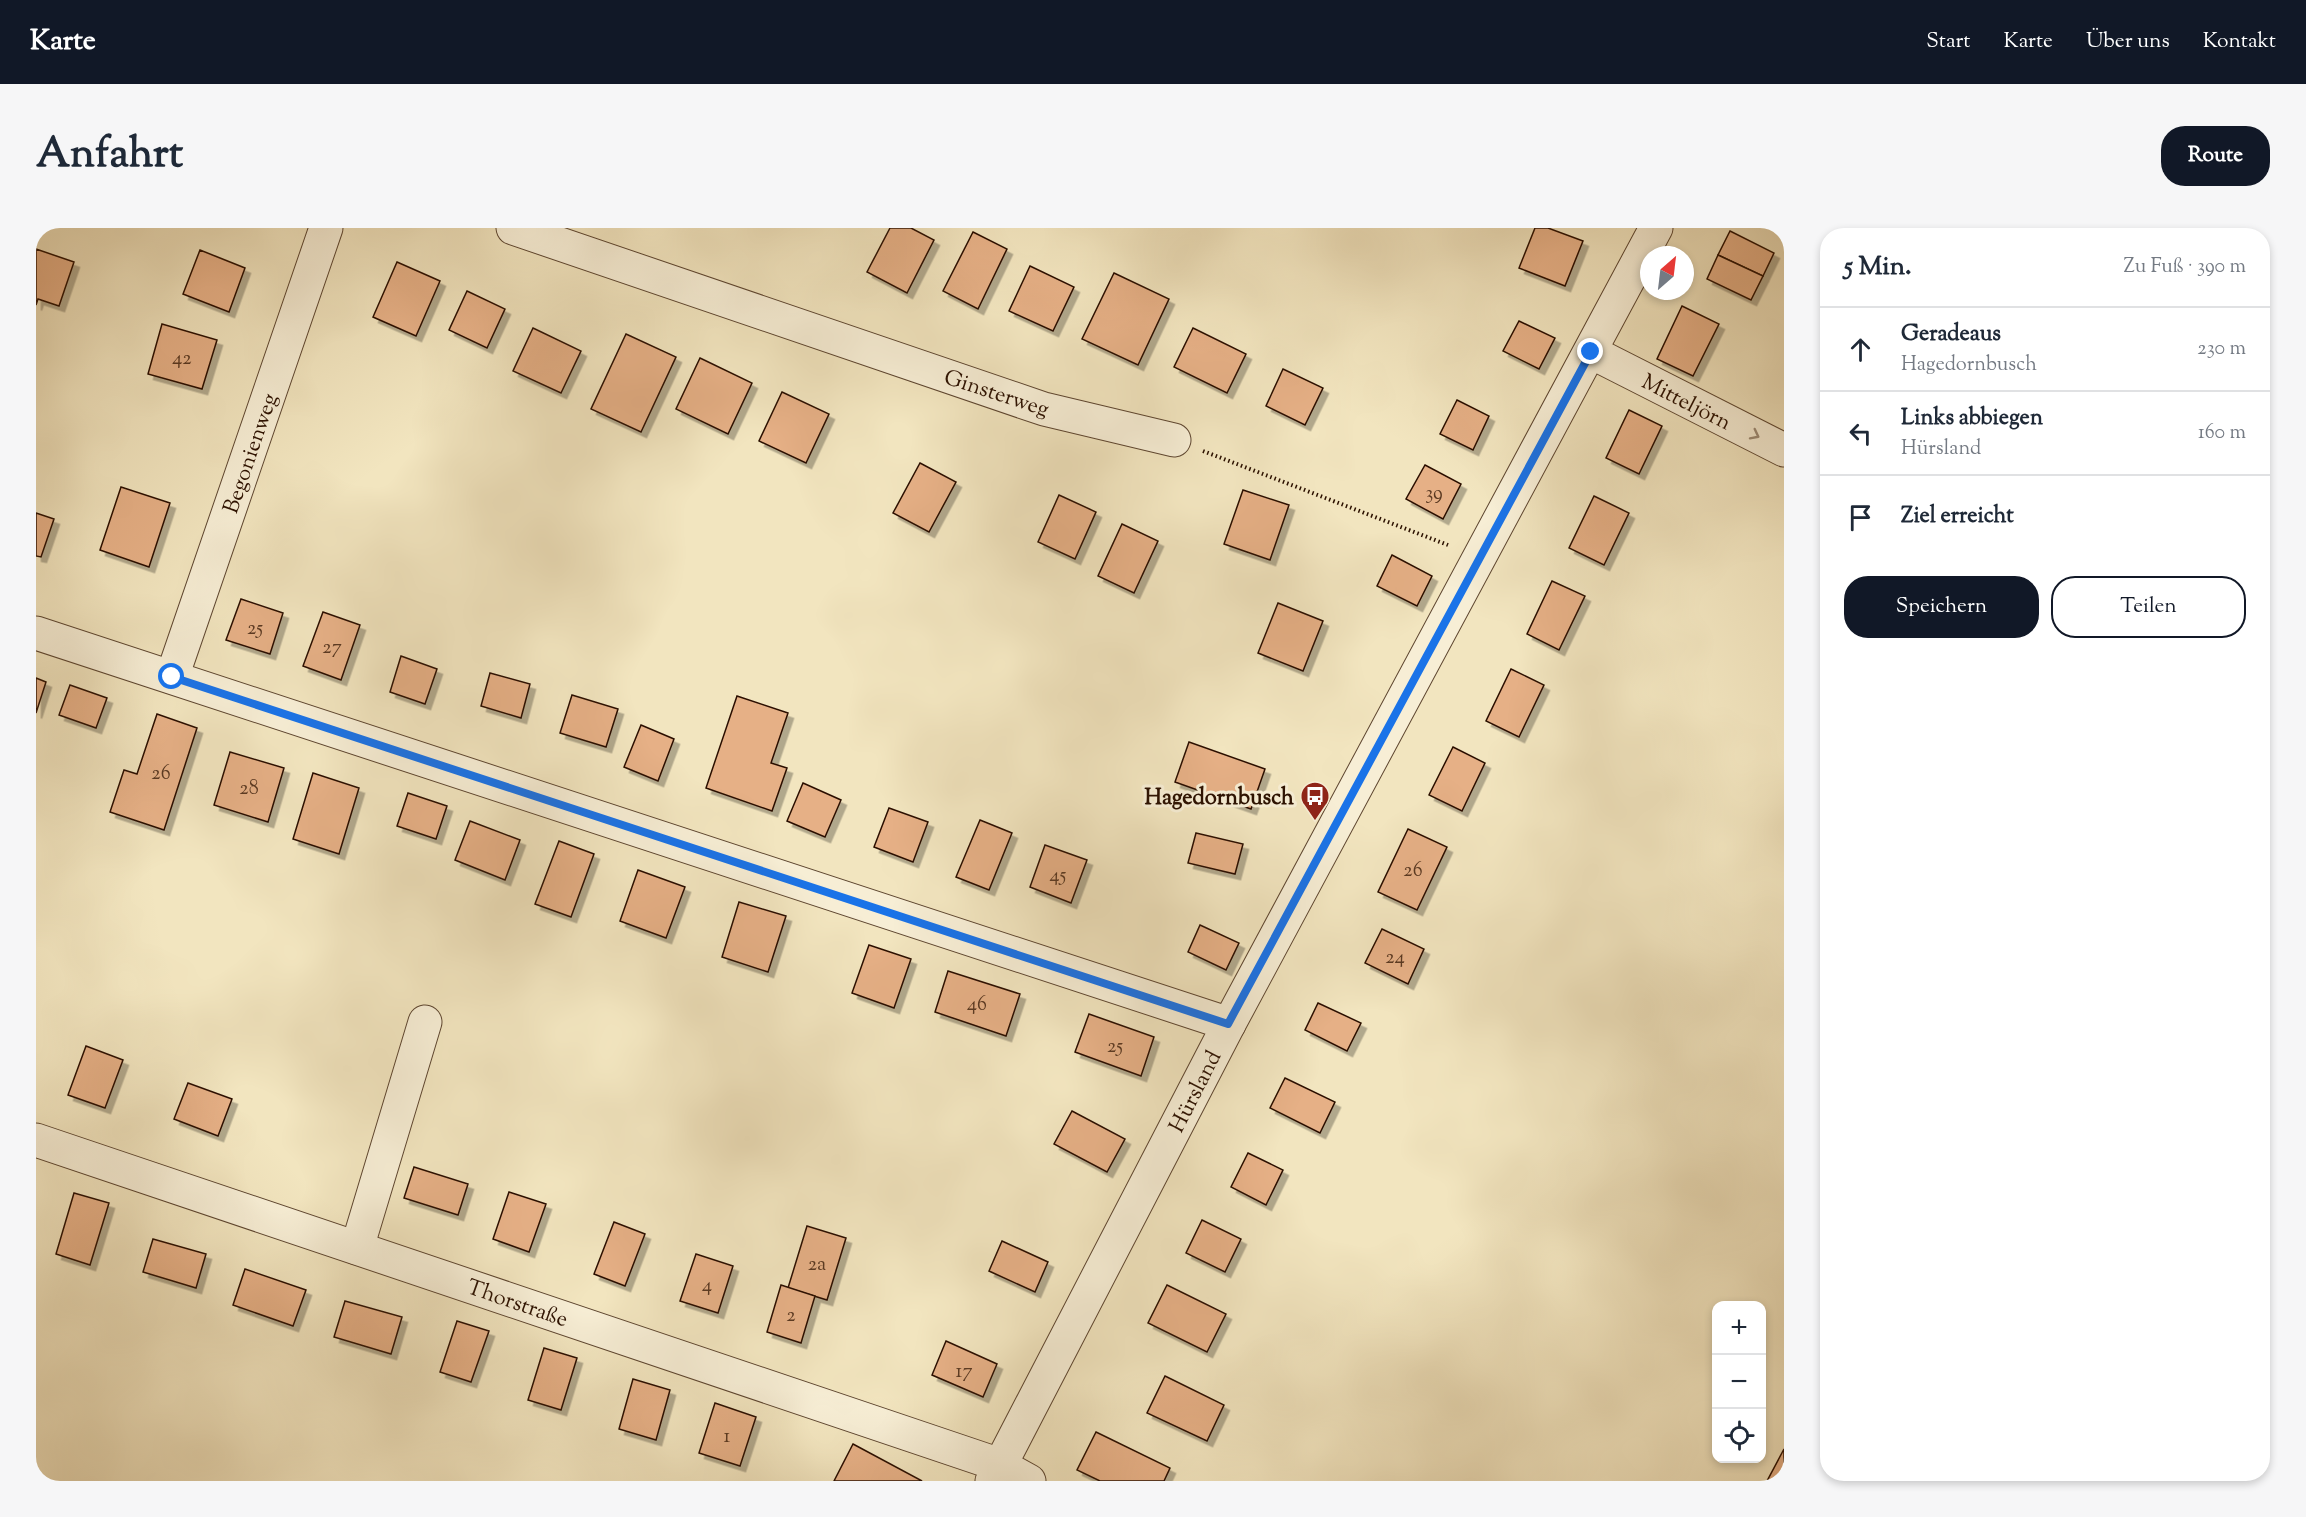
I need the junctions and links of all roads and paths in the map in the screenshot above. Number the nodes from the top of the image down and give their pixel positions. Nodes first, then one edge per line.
1 (326, 228) edge
2 (513, 228) edge
3 (1656, 228) edge
4 (1591, 352) junction
5 (1174, 440) joint
6 (1784, 450) edge
7 (1480, 557) junction
8 (36, 633) edge
9 (172, 677) junction
10 (425, 1022) dead end
11 (1228, 1024) junction
12 (36, 1140) edge
13 (357, 1248) junction
14 (996, 1473) edge
15 (1029, 1481) edge

1 - 9 street, Begonienweg
2 - 5 street, Ginsterweg
3 - 4 street, Hürsland
4 -> 6 street, Mitteljörn
4 - 7 street, Hürsland
5 - 7 path
7 - 11 street, Hürsland
8 - 9 street
9 - 11 street
10 - 13 street
11 - 14 street, Hürsland
12 - 13 street, Thorstraße
13 - 14 street, Thorstraße
14 - 15 street, Thorstraße

